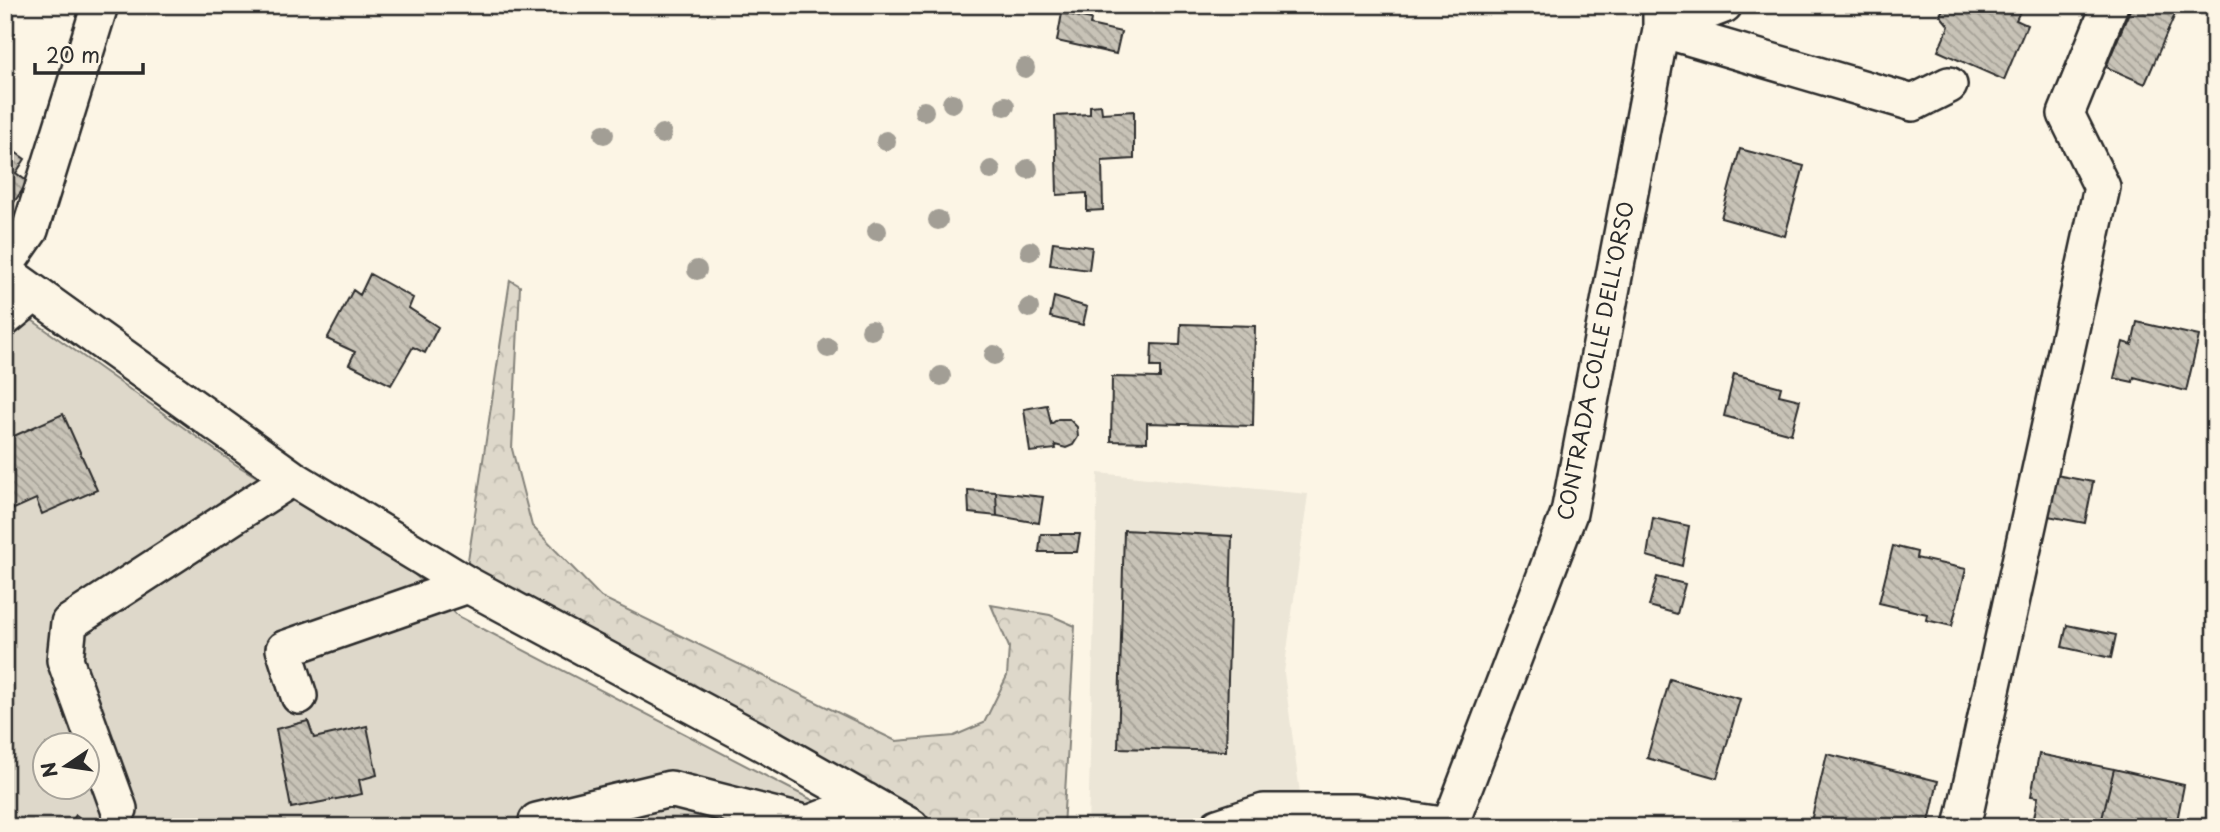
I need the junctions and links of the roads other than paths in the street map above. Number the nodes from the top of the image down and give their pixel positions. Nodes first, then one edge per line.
1 (100, 5) edge
2 (1724, 5) edge
3 (2110, 5) edge
4 (1661, 17) edge
5 (1948, 85) dead end
6 (5, 266) edge
7 (5, 272) edge
8 (34, 294) junction
9 (5, 318) edge
10 (292, 478) junction
11 (468, 585) junction
12 (299, 696) dead end
13 (866, 801) junction
14 (119, 809) dead end
15 (537, 821) dead end
16 (910, 826) edge
17 (1453, 826) edge
18 (1218, 827) edge
19 (1962, 827) edge

1 - 6 street
2 - 4 street
3 - 19 street
4 - 5 street
4 - 17 street, CONTRADA COLLE DELL'ORSO
7 - 8 street
8 - 9 street
8 - 10 street
10 - 11 street
10 - 14 street
11 - 12 street
11 - 13 street
13 - 15 street
13 - 16 street
17 - 18 street, CONTRADA COLLE DELL'ORSO

